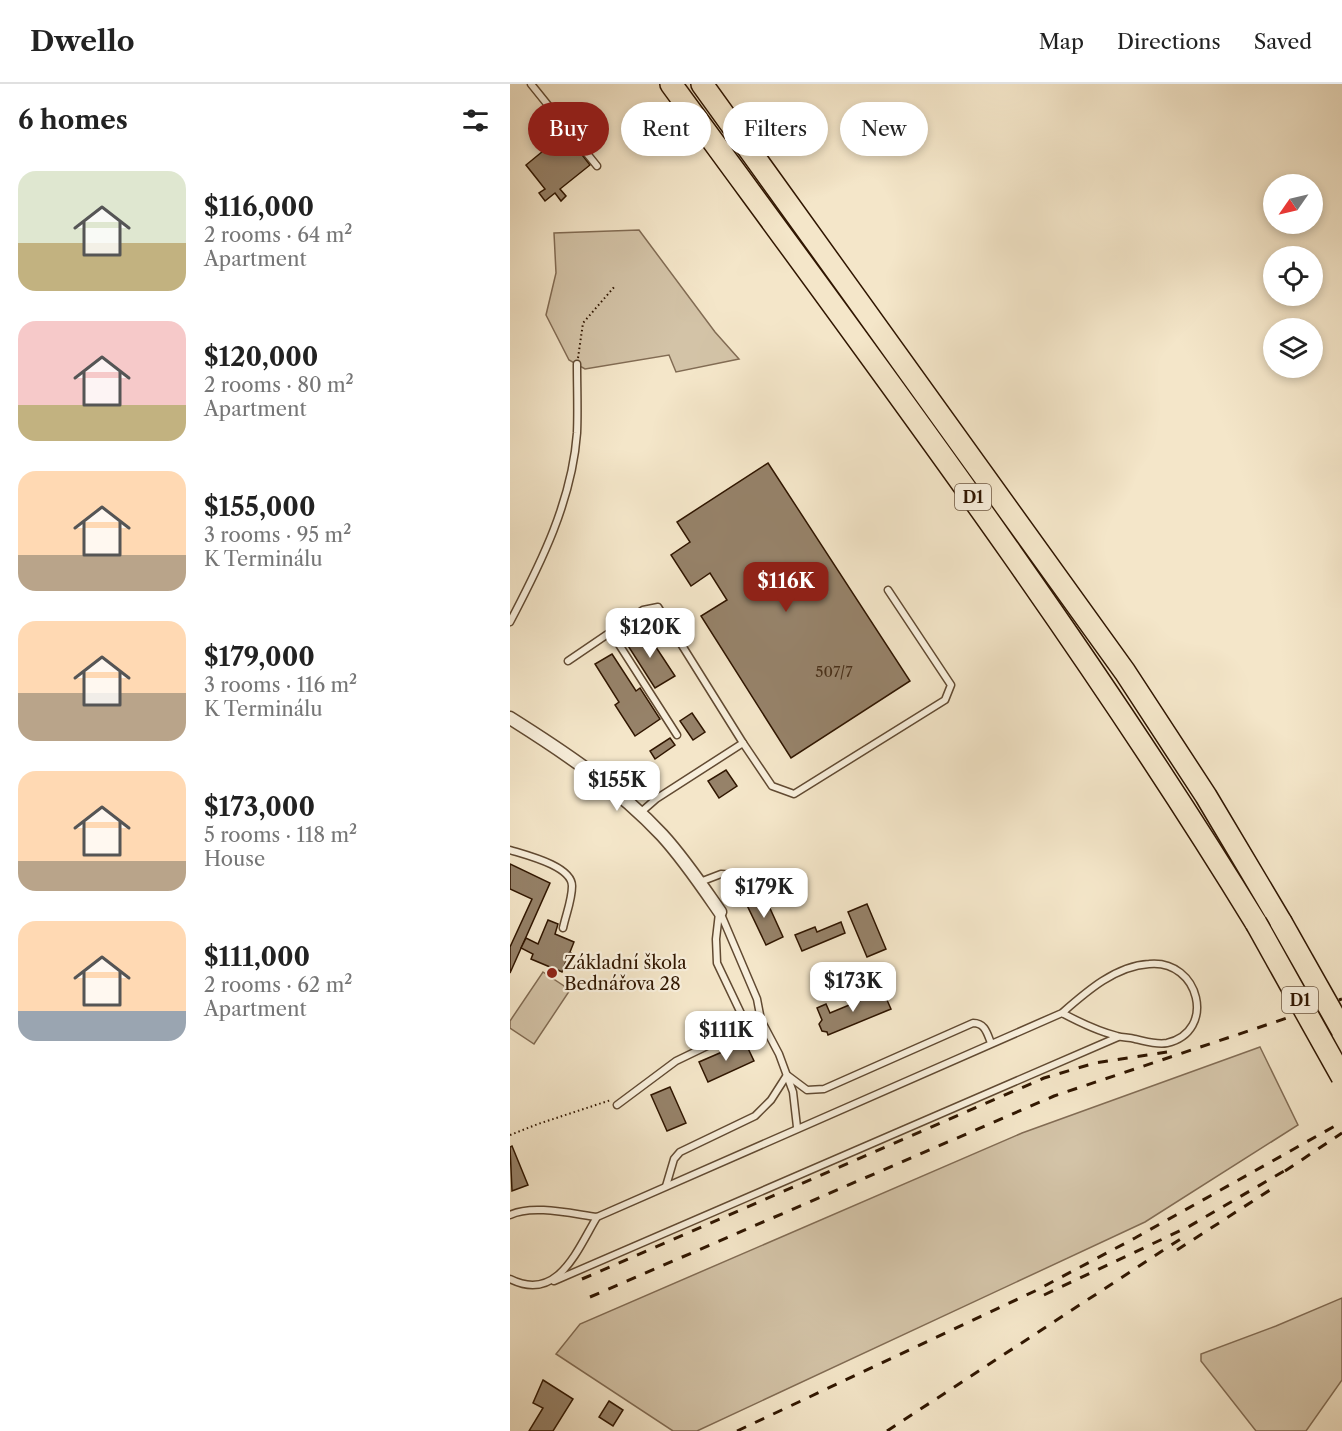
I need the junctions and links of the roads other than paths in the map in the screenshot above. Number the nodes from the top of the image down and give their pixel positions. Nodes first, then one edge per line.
1 (531, 84) edge
2 (671, 84) edge
3 (702, 84) edge
4 (597, 166) dead end
5 (577, 364) road end
6 (888, 590) dead end
7 (510, 622) edge
8 (611, 632) junction
9 (568, 661) dead end
10 (510, 718) edge
11 (677, 735) dead end
12 (743, 743) junction
13 (640, 813) junction
14 (510, 850) edge
15 (756, 876) dead end
16 (699, 883) junction
17 (720, 912) junction
18 (563, 928) dead end
19 (1062, 1013) junction
20 (761, 1020) junction
21 (747, 1026) junction
22 (1342, 1030) edge
23 (1118, 1037) junction
24 (991, 1043) junction
25 (787, 1075) junction
26 (1342, 1077) edge
27 (617, 1105) dead end
28 (796, 1128) junction
29 (666, 1186) junction
30 (510, 1215) edge
31 (597, 1217) junction
32 (510, 1279) edge
33 (554, 1281) junction

1 - 4 lane
2 - 26 highway, D1, bridge
3 - 22 highway, D1, bridge
5 - 7 lane
6 - 12 lane
8 - 9 lane
8 - 11 lane
8 - 12 lane
10 - 13 street
12 - 13 lane
13 - 16 street
14 - 18 lane
15 - 16 lane
16 - 17 street
17 - 20 lane
17 - 21 lane
19 - 23 lane
19 - 23 lane
19 - 24 lane
20 - 21 lane
20 - 25 lane
21 - 27 lane
23 - 33 lane
24 - 25 lane
24 - 28 lane
25 - 28 lane
25 - 29 lane
28 - 29 lane
29 - 31 lane
30 - 31 lane
31 - 33 lane
32 - 33 lane

